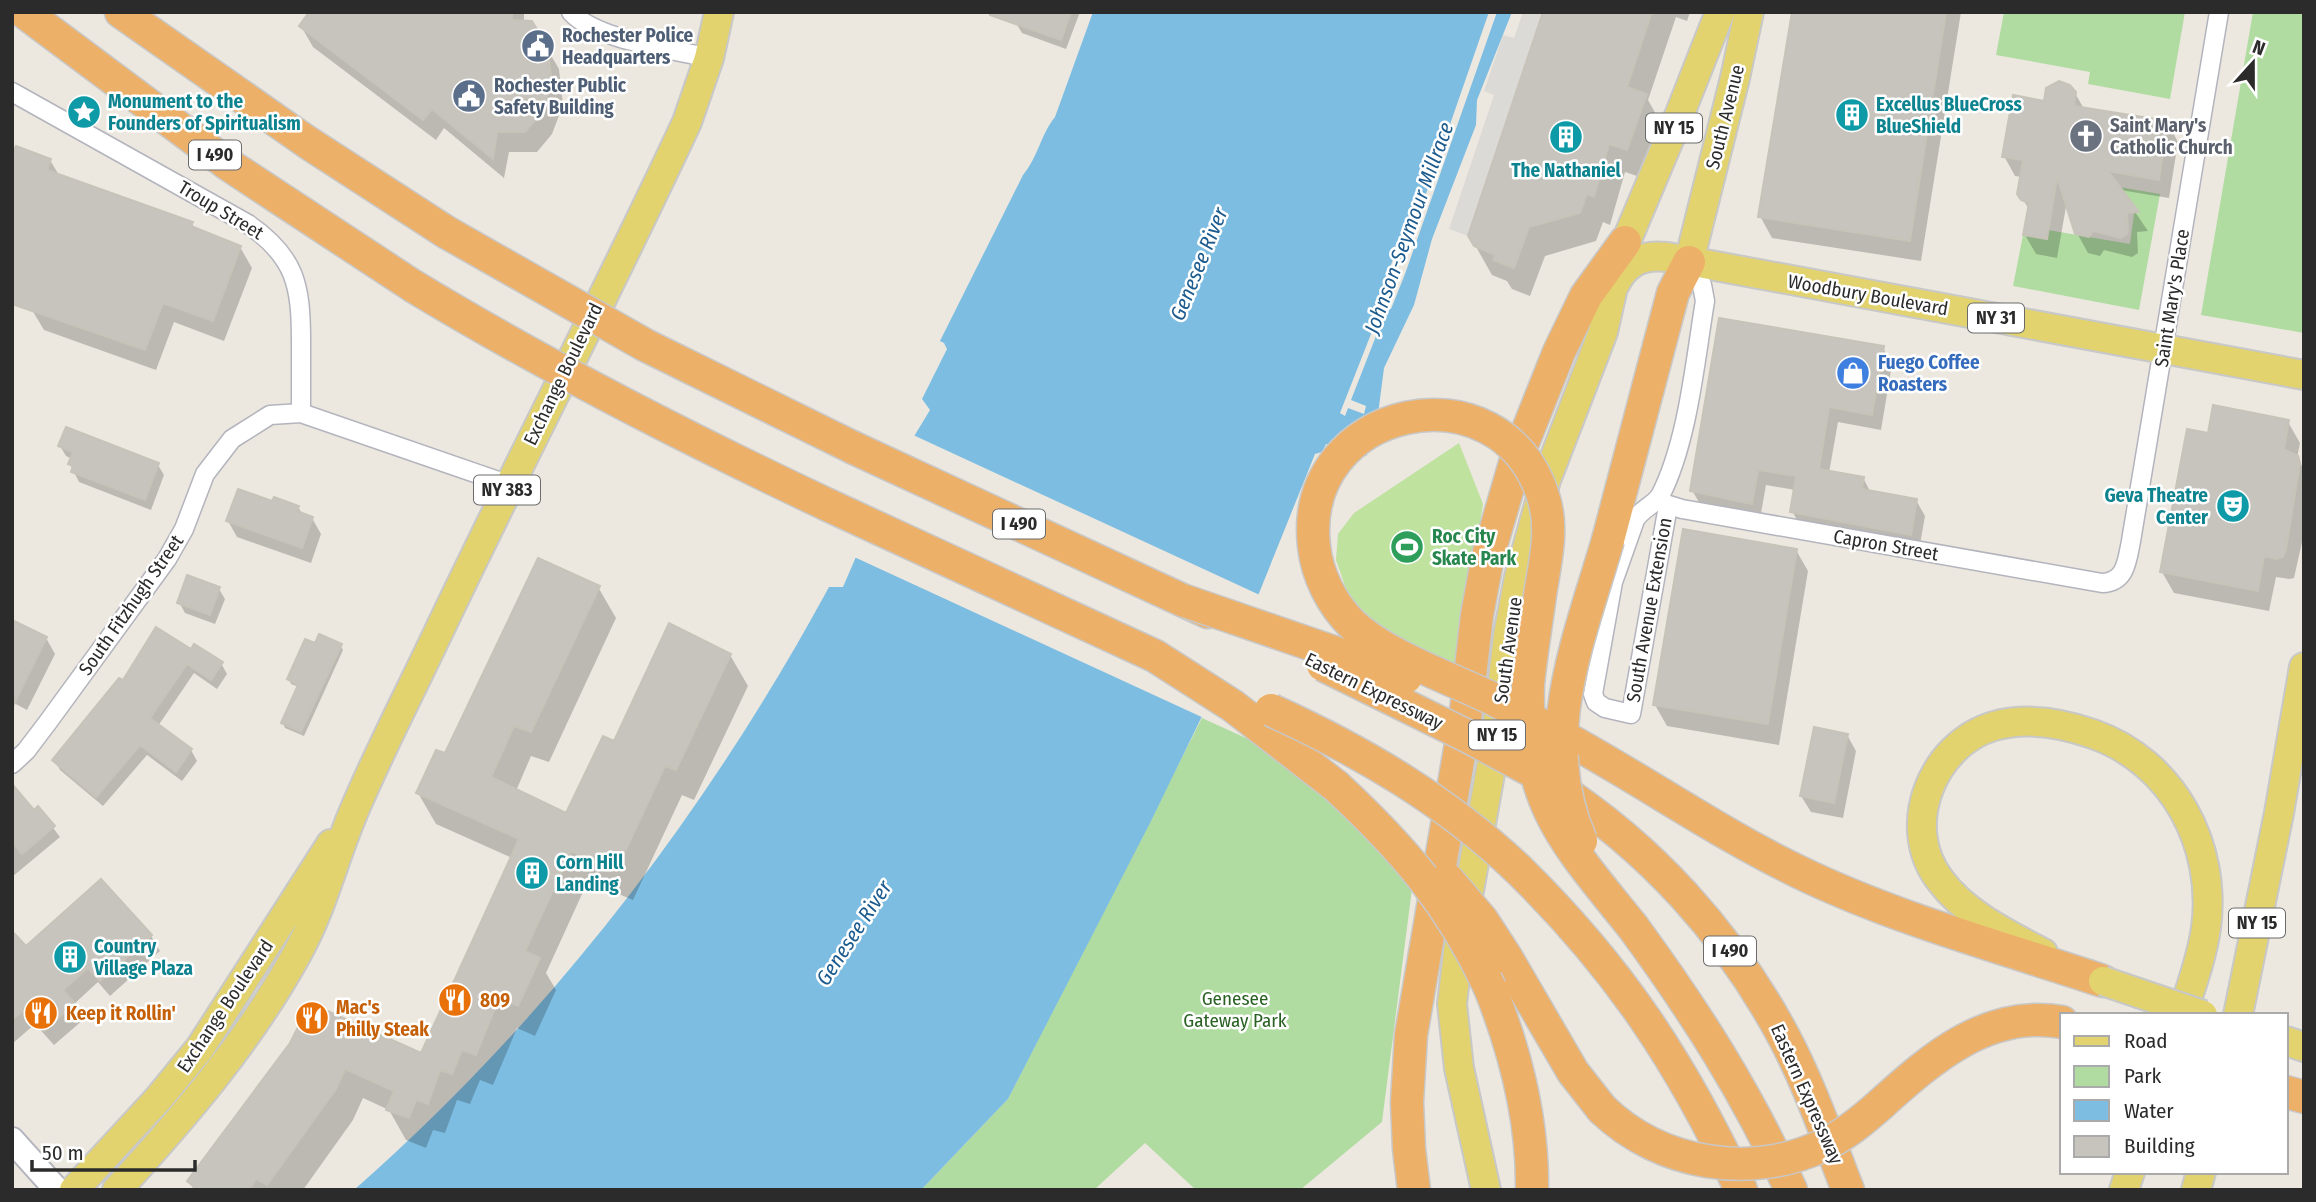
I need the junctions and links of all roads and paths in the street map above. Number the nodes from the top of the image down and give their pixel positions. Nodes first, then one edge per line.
1 (24, 12) edge
2 (121, 12) edge
3 (151, 12) edge
4 (571, 12) edge
5 (719, 12) edge
6 (1720, 12) edge
7 (1749, 12) edge
8 (2219, 12) edge
9 (709, 58) junction
10 (12, 92) edge
11 (274, 120) junction
12 (1625, 242) junction
13 (1689, 262) junction
14 (1612, 289) junction
15 (2163, 349) junction
16 (2304, 374) edge
17 (301, 413) junction
18 (510, 485) junction
19 (1662, 503) junction
20 (2116, 580) joint
21 (1185, 601) junction
22 (1155, 656) junction
23 (2304, 667) edge
24 (1571, 741) junction
25 (12, 764) edge
26 (1336, 786) junction
27 (356, 806) junction
28 (1633, 927) junction
29 (2103, 981) junction
30 (2183, 1013) edge
31 (2197, 1013) edge
32 (2238, 1013) edge
33 (2060, 1022) edge
34 (12, 1140) edge
35 (57, 1190) edge
36 (75, 1190) edge
37 (117, 1190) edge
38 (1414, 1190) edge
39 (1486, 1190) edge
40 (1532, 1190) edge
41 (1741, 1190) edge
42 (1791, 1190) edge
43 (1848, 1190) edge

1 - 22 highway, I 490, bridge
2 - 11 highway, I 490
3 - 11 highway
4 - 9 street
5 - 9 main road, Exchange Boulevard / NY 383
6 - 12 main road, South Avenue / NY 15
7 - 13 main road, South Avenue
8 - 15 street, Saint Mary's Place
9 - 18 main road, Exchange Boulevard / NY 383
10 - 17 street, Troup Street
11 - 21 highway, I 490, bridge
12 - 14 main road, South Avenue / NY 15
12 - 38 highway
13 - 14 main road, Woodbury Boulevard
13 - 15 main road, Woodbury Boulevard / NY 31
13 - 19 street, South Avenue Extension
13 - 28 highway, bridge
14 - 39 main road, South Avenue / NY 15
15 - 16 main road, Woodbury Boulevard / NY 31
15 - 20 street, Saint Mary's Place
17 - 18 street, South Fitzhugh Street
17 - 25 street, South Fitzhugh Street
18 - 27 main road, Exchange Boulevard / NY 383
19 - 19 street, South Avenue Extension
19 - 20 street, Capron Street
21 - 24 highway, bridge
21 - 43 highway, Eastern Expressway / I 490, bridge
22 - 26 highway
22 - 41 highway, I 490, bridge
23 - 32 main road, NY 15
24 - 28 highway, bridge
24 - 29 highway
26 - 33 highway, bridge
26 - 40 highway, bridge
27 - 36 main road, Exchange Boulevard / NY 383
27 - 37 main road, Exchange Boulevard / NY 383
28 - 42 highway
29 - 30 main road
29 - 31 main road, bridge
34 - 35 main road

